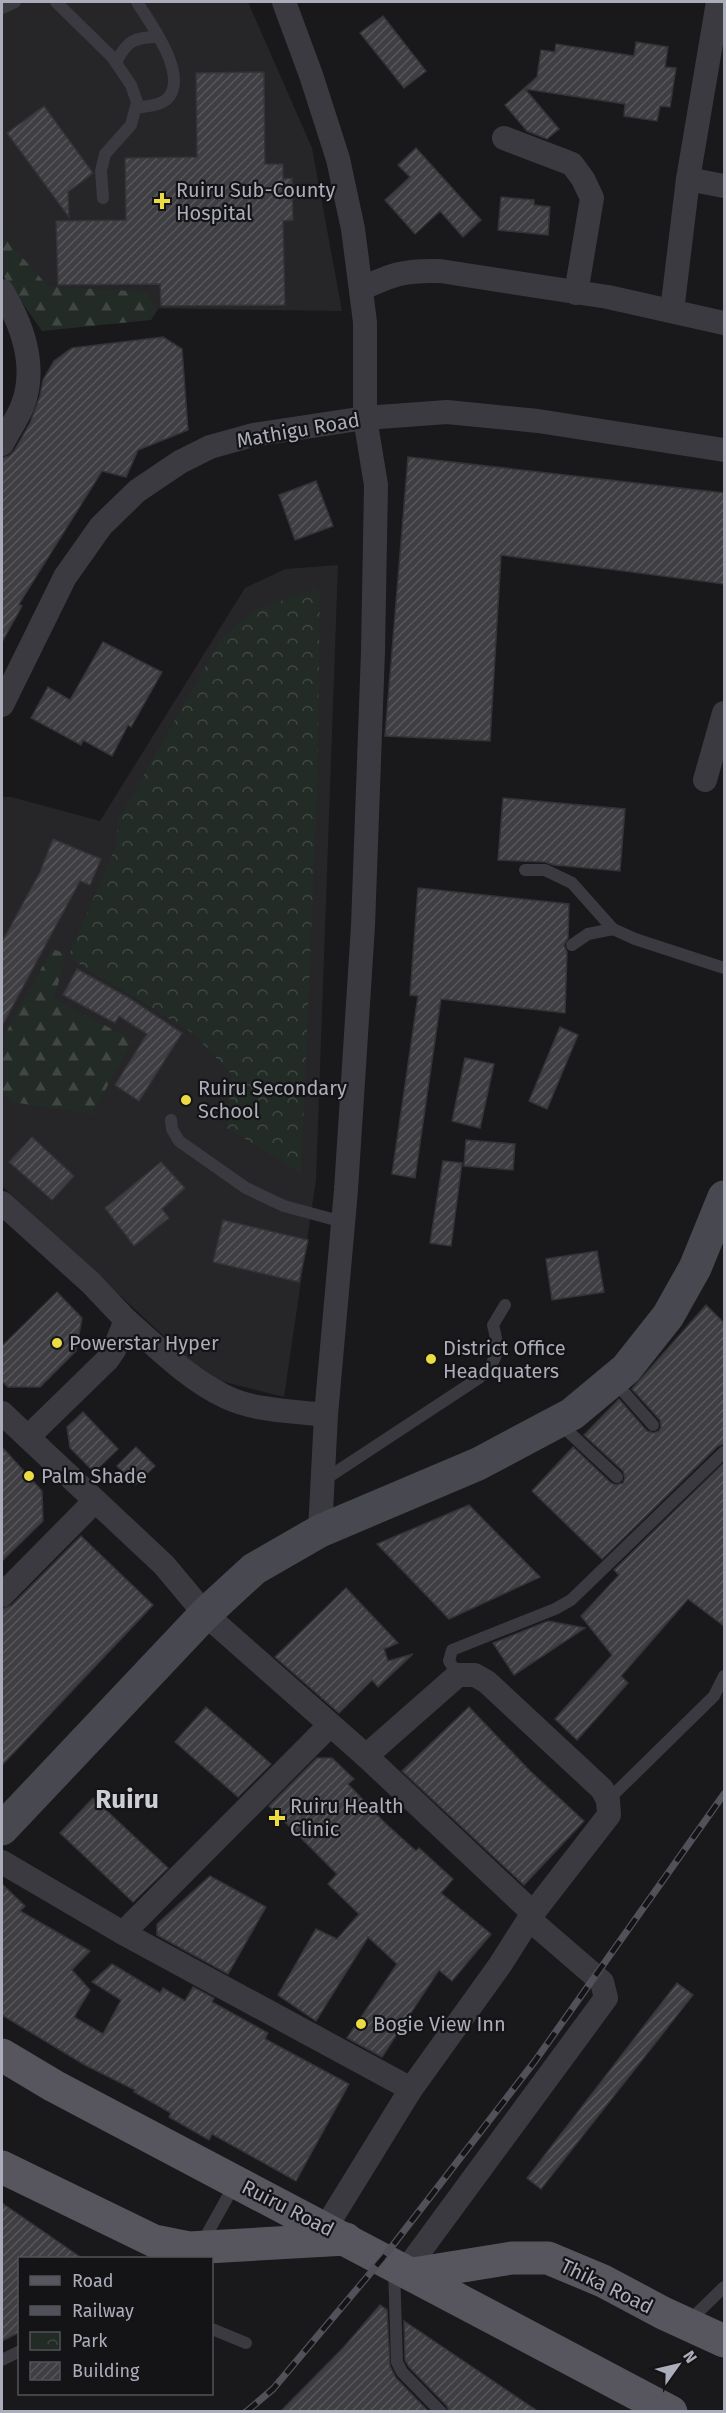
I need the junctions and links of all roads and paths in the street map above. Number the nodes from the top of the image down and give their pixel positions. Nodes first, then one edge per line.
1 (15, 2) edge
2 (56, 2) edge
3 (137, 2) edge
4 (284, 2) edge
5 (718, 2) edge
6 (2, 8) edge
7 (158, 37) junction
8 (116, 62) junction
9 (136, 108) junction
10 (504, 138) dead end
11 (688, 179) junction
12 (724, 186) edge
13 (103, 198) dead end
14 (361, 289) junction
15 (2, 291) edge
16 (576, 293) junction
17 (672, 311) junction
18 (724, 323) edge
19 (365, 418) junction
20 (2, 444) edge
21 (724, 450) edge
22 (2, 705) edge
23 (724, 713) edge
24 (705, 780) dead end
25 (525, 870) dead end
26 (613, 929) junction
27 (572, 945) dead end
28 (724, 968) edge
29 (171, 1120) dead end
30 (724, 1197) edge
31 (2, 1203) edge
32 (343, 1222) junction
33 (505, 1305) dead end
34 (126, 1320) junction
35 (613, 1380) junction
36 (2, 1414) edge
37 (326, 1415) junction
38 (557, 1422) junction
39 (653, 1425) dead end
40 (28, 1437) junction
41 (724, 1452) edge
42 (617, 1478) dead end
43 (324, 1480) junction
44 (95, 1501) junction
45 (320, 1531) junction
46 (2, 1595) edge
47 (205, 1614) junction
48 (458, 1675) junction
49 (724, 1676) edge
50 (330, 1725) junction
51 (366, 1756) junction
52 (608, 1800) junction
53 (4, 1820) edge
54 (2, 1862) edge
55 (531, 1916) junction
56 (123, 1933) junction
57 (2, 2055) edge
58 (411, 2089) junction
59 (2, 2167) edge
60 (237, 2181) junction
61 (337, 2233) junction
62 (182, 2250) edge
63 (404, 2269) junction
64 (724, 2287) edge
65 (686, 2324) junction
66 (213, 2329) edge
67 (724, 2341) edge
68 (246, 2343) dead end
69 (18, 2352) edge
70 (2, 2360) edge
71 (668, 2410) edge
72 (441, 2412) edge

1 - 6 lane
2 - 8 lane
3 - 7 lane
4 - 14 street
5 - 11 street
7 - 8 lane
7 - 9 lane
8 - 9 lane
9 - 13 lane
10 - 16 street
11 - 12 street
11 - 17 street
14 - 16 street
14 - 19 street
15 - 20 street
16 - 17 street
17 - 18 street
19 - 21 street, Mathigu Road
19 - 22 street, Mathigu Road
19 - 32 street
23 - 24 street
25 - 26 lane
26 - 27 lane
26 - 28 lane
29 - 32 lane
30 - 35 main road
31 - 34 street
32 - 37 street
33 - 43 lane
34 - 37 street
34 - 40 street
35 - 38 main road
35 - 39 lane
36 - 40 street
37 - 43 street
38 - 42 lane
38 - 45 main road
40 - 44 street
41 - 48 lane
43 - 45 street
44 - 46 street
44 - 47 street
45 - 47 main road
47 - 50 street
47 - 53 main road
48 - 51 street
48 - 52 street
49 - 52 lane
50 - 51 street
50 - 56 street
51 - 55 street
52 - 55 street
54 - 56 street
55 - 58 street
55 - 63 street
56 - 58 street
57 - 60 main road, Ruiru Road
58 - 61 street
59 - 62 main road, Ruiru Road
60 - 61 main road, Ruiru Road
60 - 62 lane
61 - 62 main road, Ruiru Road
61 - 63 main road
63 - 65 main road, Thika Road
63 - 71 main road
63 - 72 lane
64 - 65 lane
65 - 67 main road, Thika Road
66 - 68 lane
69 - 70 lane

